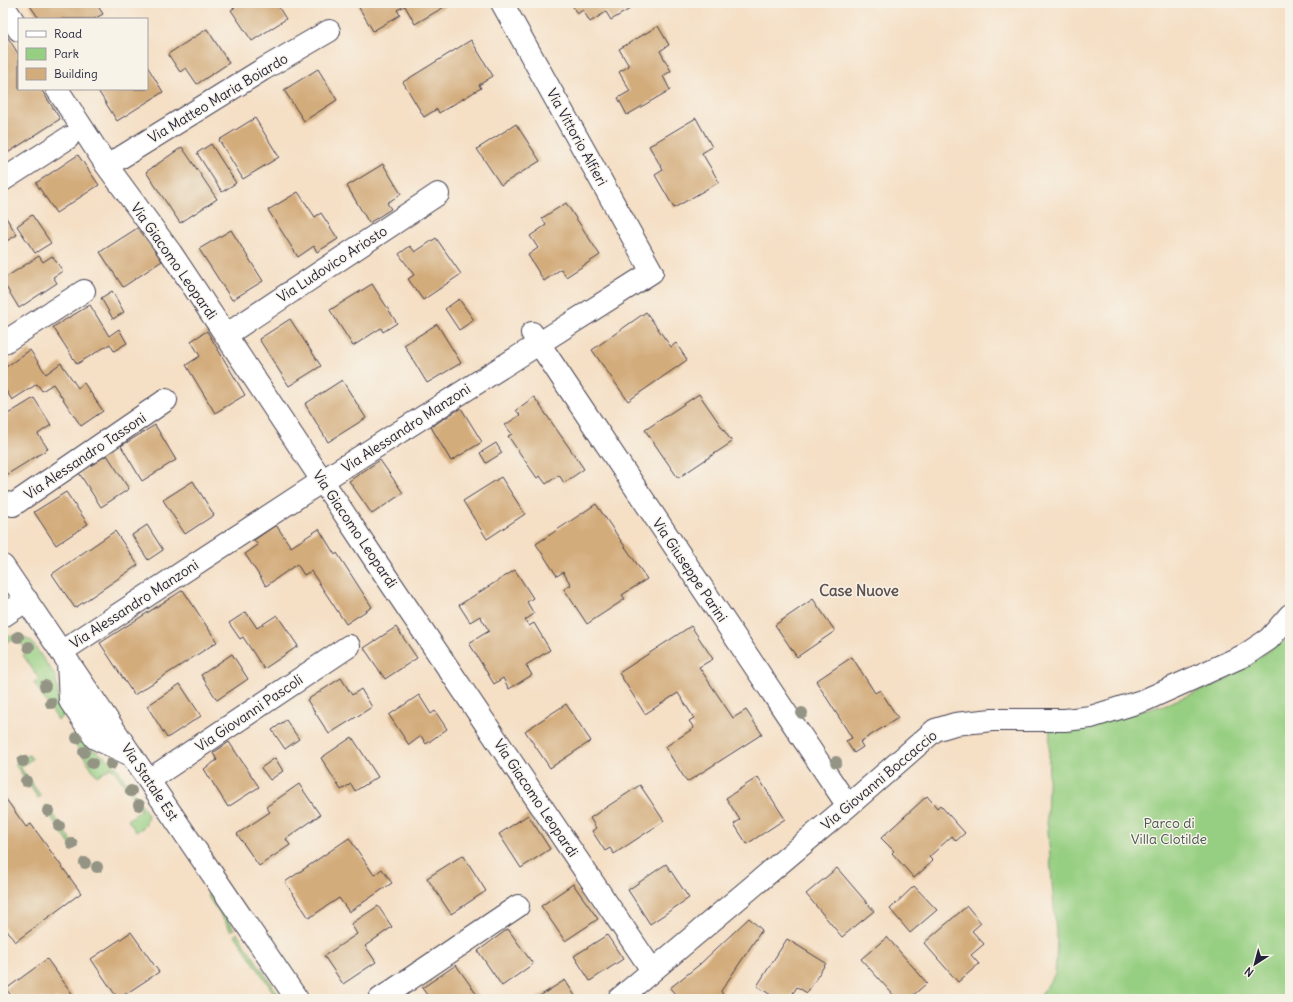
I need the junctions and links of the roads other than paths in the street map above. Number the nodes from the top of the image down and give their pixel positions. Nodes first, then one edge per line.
1 (502, 3) edge
2 (3, 5) edge
3 (18, 28) edge
4 (329, 31) dead end
5 (58, 90) edge
6 (68, 138) dead end
7 (107, 166) junction
8 (3, 180) edge
9 (438, 194) dead end
10 (652, 272) joint
11 (84, 291) dead end
12 (226, 335) junction
13 (535, 338) junction
14 (3, 343) edge
15 (166, 400) dead end
16 (322, 481) junction
17 (3, 505) edge
18 (3, 566) edge
19 (27, 600) junction
20 (1290, 615) edge
21 (3, 616) edge
22 (349, 646) dead end
23 (65, 657) junction
24 (148, 780) junction
25 (848, 806) junction
26 (518, 906) dead end
27 (652, 970) junction
28 (296, 999) edge
29 (380, 999) edge
30 (619, 999) edge

1 - 10 street, Via Vittorio Alfieri
2 - 3 street
4 - 7 street, Via Matteo Maria Boiardo
5 - 7 street, Via Giacomo Leopardi
6 - 8 street
7 - 12 street, Via Giacomo Leopardi
9 - 12 street, Via Ludovico Ariosto
10 - 13 street, Via Alessandro Manzoni
11 - 14 street
12 - 16 street, Via Giacomo Leopardi
13 - 16 street, Via Alessandro Manzoni
13 - 25 street, Via Giuseppe Parini
15 - 17 street, Via Alessandro Tassoni
16 - 23 street, Via Alessandro Manzoni
16 - 27 street, Via Giacomo Leopardi
18 - 19 street, Via Statale Est
19 - 21 street
19 - 23 street, Via Statale Est
20 - 25 street, Via Giovanni Boccaccio
22 - 24 street, Via Giovanni Pascoli
23 - 24 street, Via Statale Est
24 - 28 street, Via Statale Est
25 - 27 street, Via Giovanni Boccaccio
26 - 29 street
27 - 30 street, Via Giovanni Boccaccio

